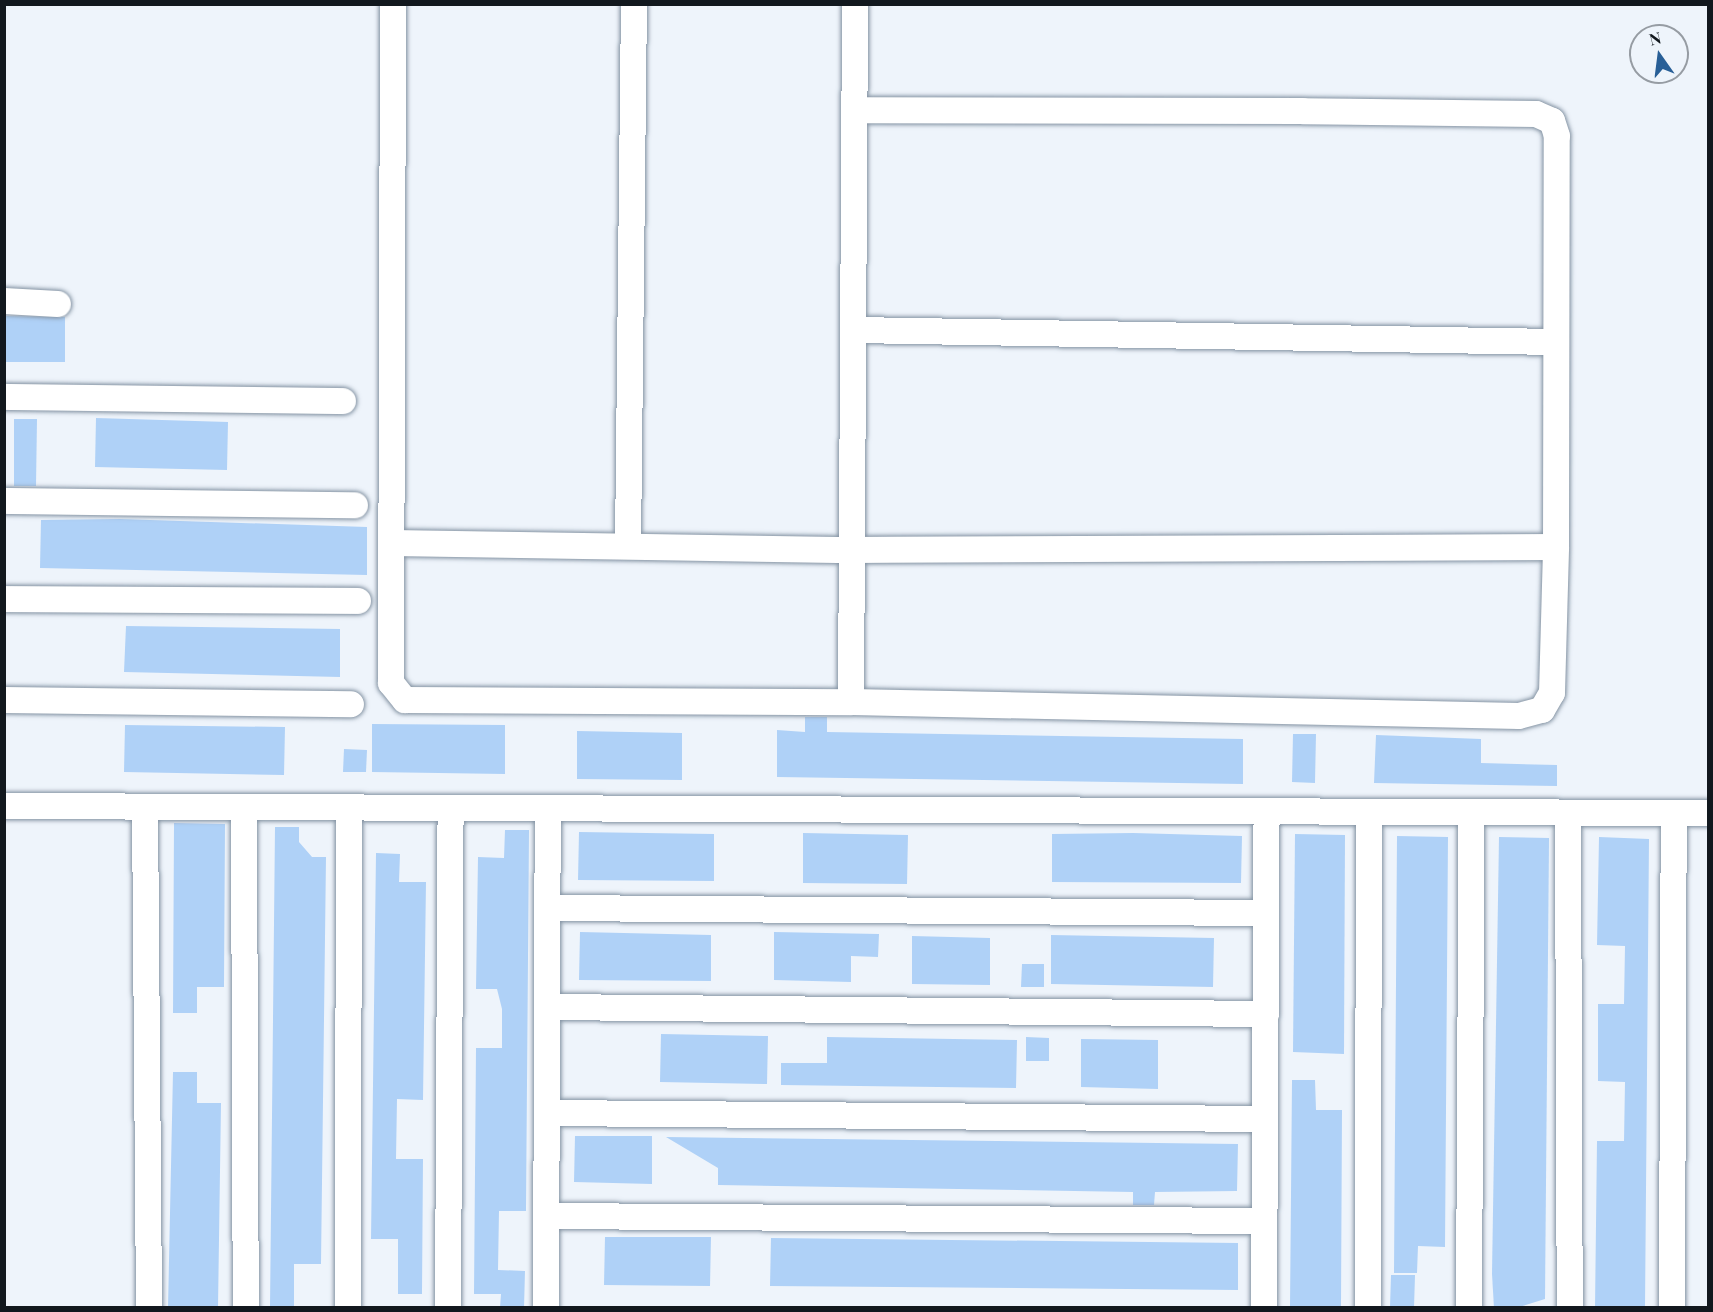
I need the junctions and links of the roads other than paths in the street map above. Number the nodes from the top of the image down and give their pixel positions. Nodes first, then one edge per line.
1 (393, 4) edge
2 (634, 4) edge
3 (855, 4) edge
4 (855, 110) junction
5 (4, 301) edge
6 (58, 304) dead end
7 (854, 330) junction
8 (1556, 342) junction
9 (4, 397) edge
10 (344, 401) dead end
11 (4, 501) edge
12 (356, 505) dead end
13 (392, 543) junction
14 (627, 546) junction
15 (1556, 547) junction
16 (853, 550) junction
17 (4, 599) edge
18 (358, 601) dead end
19 (4, 700) edge
20 (850, 702) junction
21 (351, 704) dead end
22 (4, 806) edge
23 (145, 808) junction
24 (244, 809) junction
25 (349, 809) junction
26 (451, 810) junction
27 (548, 810) junction
28 (1266, 813) junction
29 (1369, 813) junction
30 (1674, 813) junction
31 (1708, 813) edge
32 (1472, 814) junction
33 (1568, 814) junction
34 (548, 908) junction
35 (1266, 913) junction
36 (548, 1007) junction
37 (1266, 1014) junction
38 (547, 1113) junction
39 (1265, 1119) junction
40 (547, 1216) junction
41 (1264, 1221) junction
42 (148, 1308) edge
43 (246, 1308) edge
44 (348, 1308) edge
45 (448, 1308) edge
46 (546, 1308) edge
47 (1264, 1308) edge
48 (1368, 1308) edge
49 (1469, 1308) edge
50 (1570, 1308) edge
51 (1672, 1308) edge

1 - 13 street
2 - 14 street
3 - 4 street
4 - 7 street
4 - 8 street
5 - 6 street
7 - 8 street
7 - 16 street
8 - 15 street
9 - 10 street
11 - 12 street
13 - 14 street
13 - 20 street
14 - 16 street
15 - 16 street
15 - 20 street
16 - 20 street
17 - 18 street
19 - 21 street
22 - 23 street
23 - 24 street
23 - 42 street
24 - 25 street
24 - 43 street
25 - 26 street
25 - 44 street
26 - 27 street
26 - 45 street
27 - 28 street
27 - 34 street
28 - 29 street
28 - 35 street
29 - 32 street
29 - 48 street
30 - 31 street
30 - 33 street
30 - 51 street
32 - 33 street
32 - 49 street
33 - 50 street
34 - 35 street
34 - 36 street
35 - 37 street
36 - 37 street
36 - 38 street
37 - 39 street
38 - 39 street
38 - 40 street
39 - 41 street
40 - 41 street
40 - 46 street
41 - 47 street

